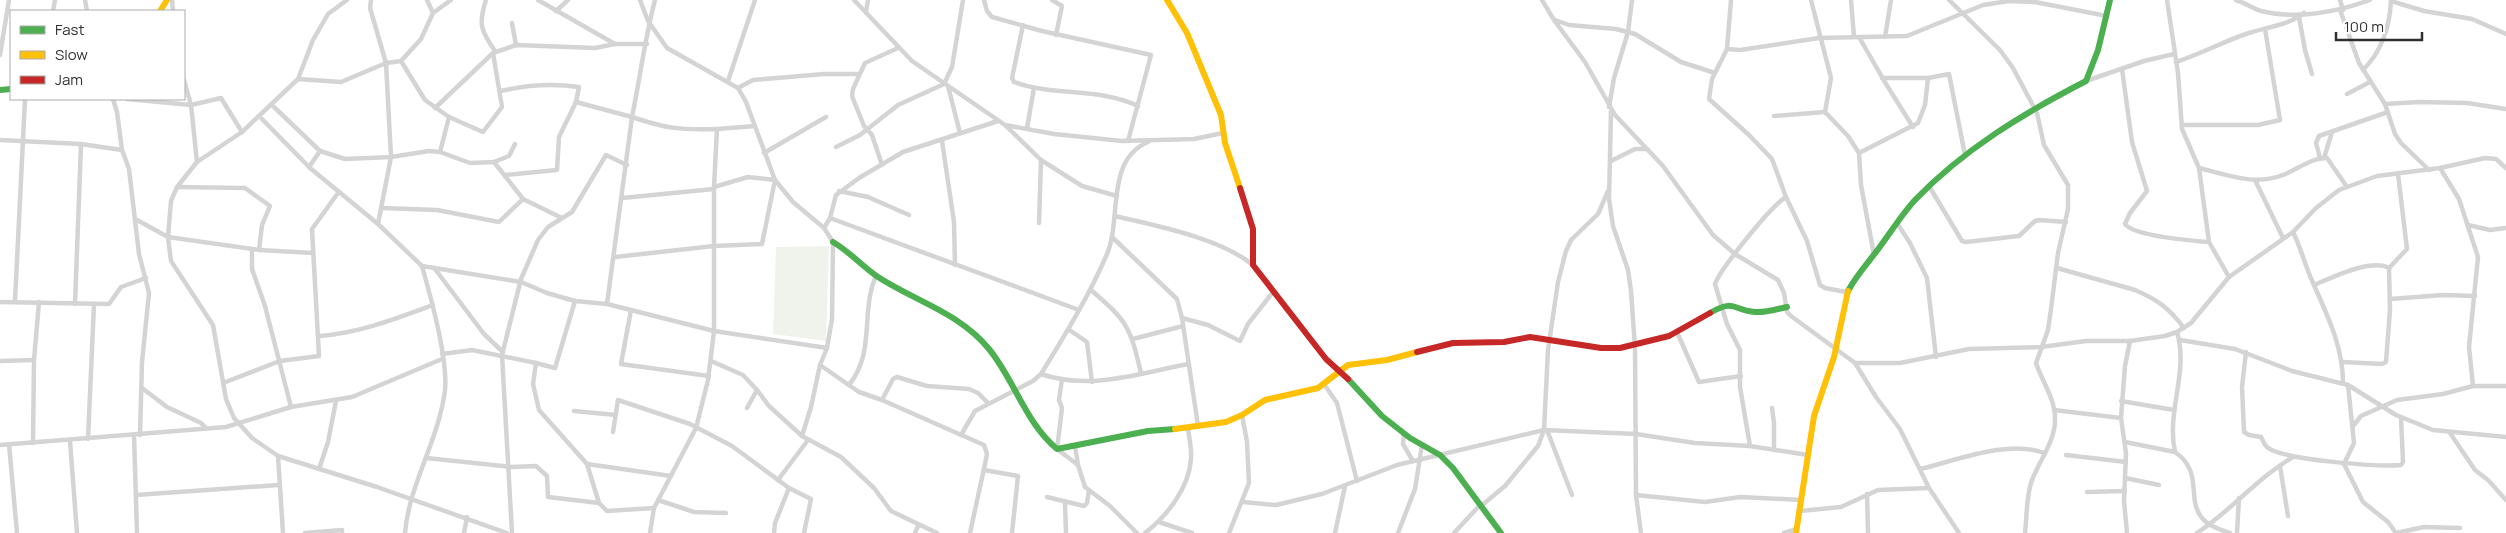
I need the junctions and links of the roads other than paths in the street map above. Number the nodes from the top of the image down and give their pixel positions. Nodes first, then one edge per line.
1 (9, 0) edge
2 (347, 0) edge
3 (371, 0) edge
4 (427, 0) edge
5 (451, 0) edge
6 (486, 0) edge
7 (538, 0) edge
8 (568, 0) edge
9 (640, 0) edge
10 (655, 0) edge
11 (756, 0) edge
12 (854, 0) edge
13 (868, 0) edge
14 (963, 0) edge
15 (984, 0) edge
16 (1052, 0) edge
17 (1167, 0) edge
18 (1542, 0) edge
19 (1632, 0) edge
20 (1732, 0) edge
21 (1811, 0) edge
22 (1851, 0) edge
23 (1891, 0) edge
24 (1949, 0) edge
25 (2110, 0) edge
26 (2167, 0) edge
27 (2236, 0) edge
28 (2340, 0) edge
29 (2370, 0) edge
30 (2391, 0) edge
31 (0, 10) edge
32 (2342, 10) junction
33 (556, 11) junction
34 (7, 12) junction
35 (866, 12) junction
36 (433, 13) junction
37 (2291, 13) junction
38 (2304, 13) junction
39 (1963, 15) junction
40 (2107, 16) junction
41 (2299, 17) junction
42 (1554, 20) junction
43 (2292, 20) junction
44 (648, 21) junction
45 (512, 23) dead end
46 (1023, 25) junction
47 (2264, 29) junction
48 (1628, 32) junction
49 (1056, 34) junction
50 (2506, 34) edge
51 (1857, 37) junction
52 (1885, 37) junction
53 (1819, 38) junction
54 (615, 44) junction
55 (647, 44) junction
56 (516, 45) junction
57 (898, 48) junction
58 (1727, 49) junction
59 (494, 52) junction
60 (2174, 54) junction
61 (0, 55) edge
62 (401, 61) junction
63 (2176, 62) junction
64 (386, 63) junction
65 (2122, 69) junction
66 (2363, 70) junction
67 (1715, 73) junction
68 (859, 74) junction
69 (2312, 74) dead end
70 (298, 78) junction
71 (1882, 78) junction
72 (1928, 78) junction
73 (728, 81) junction
74 (2086, 81) junction
75 (2370, 82) junction
76 (185, 84) edge
77 (946, 85) junction
78 (738, 88) junction
79 (1034, 88) junction
80 (501, 91) junction
81 (2346, 94) dead end
82 (25, 100) edge
83 (113, 100) edge
84 (138, 100) edge
85 (576, 102) junction
86 (2385, 104) junction
87 (191, 105) junction
88 (1138, 106) junction
89 (274, 107) dead end
90 (435, 108) junction
91 (1610, 108) junction
92 (2035, 108) junction
93 (2506, 109) edge
94 (1825, 112) junction
95 (2388, 112) junction
96 (449, 116) junction
97 (1774, 116) dead end
98 (632, 117) junction
99 (826, 117) dead end
100 (262, 119) dead end
101 (999, 121) junction
102 (1005, 125) junction
103 (2182, 125) junction
104 (755, 126) junction
105 (1914, 126) junction
106 (1027, 128) junction
107 (717, 129) junction
108 (867, 129) junction
109 (242, 132) junction
110 (2332, 132) junction
111 (960, 133) junction
112 (1223, 134) junction
113 (0, 140) edge
114 (23, 140) junction
115 (942, 140) junction
116 (1152, 140) junction
117 (1128, 141) junction
118 (81, 144) junction
119 (515, 144) dead end
120 (836, 148) dead end
121 (1647, 149) junction
122 (122, 150) junction
123 (320, 151) junction
124 (440, 152) junction
125 (764, 153) junction
126 (1859, 153) junction
127 (1965, 155) junction
128 (391, 157) junction
129 (2322, 158) junction
130 (1041, 160) junction
131 (197, 162) junction
132 (494, 162) junction
133 (1611, 162) junction
134 (627, 165) junction
135 (882, 166) junction
136 (309, 167) junction
137 (2199, 168) junction
138 (2440, 168) junction
139 (2506, 168) edge
140 (2429, 170) junction
141 (2398, 174) junction
142 (505, 175) junction
143 (774, 180) junction
144 (2254, 180) junction
145 (1929, 186) junction
146 (177, 187) junction
147 (1609, 187) junction
148 (2347, 187) junction
149 (714, 188) junction
150 (839, 191) junction
151 (338, 193) junction
152 (1117, 196) junction
153 (1786, 197) junction
154 (622, 198) junction
155 (522, 199) junction
156 (382, 208) junction
157 (909, 215) dead end
158 (1115, 216) junction
159 (562, 218) junction
160 (830, 218) junction
161 (137, 220) junction
162 (2066, 222) junction
163 (1039, 223) dead end
164 (1897, 223) junction
165 (378, 224) junction
166 (2468, 225) junction
167 (824, 228) junction
168 (2506, 228) edge
169 (2293, 232) junction
170 (168, 237) junction
171 (1113, 238) junction
172 (2283, 238) junction
173 (832, 242) junction
174 (2209, 242) junction
175 (714, 246) junction
176 (252, 249) junction
177 (259, 250) junction
178 (314, 253) junction
179 (1735, 254) junction
180 (1874, 255) junction
181 (615, 257) junction
182 (955, 265) junction
183 (1253, 265) junction
184 (422, 266) junction
185 (2057, 268) junction
186 (2389, 268) junction
187 (435, 269) junction
188 (876, 276) junction
189 (2229, 277) junction
190 (146, 278) junction
191 (521, 282) junction
192 (2314, 285) junction
193 (1091, 290) junction
194 (1273, 292) junction
195 (1846, 292) junction
196 (2475, 296) junction
197 (2390, 300) junction
198 (15, 301) junction
199 (575, 301) junction
200 (0, 302) edge
201 (39, 302) junction
202 (75, 304) junction
203 (94, 304) junction
204 (607, 304) junction
205 (433, 305) junction
206 (1722, 306) junction
207 (1787, 308) junction
208 (631, 310) junction
209 (1079, 310) junction
210 (1182, 318) junction
211 (1183, 326) junction
212 (2184, 328) junction
213 (1068, 329) junction
214 (714, 331) junction
215 (1676, 332) junction
216 (2177, 332) junction
217 (319, 336) junction
218 (1133, 339) junction
219 (1550, 340) junction
220 (2180, 340) junction
221 (2130, 341) junction
222 (1635, 346) junction
223 (2041, 347) junction
224 (827, 348) junction
225 (1836, 348) junction
226 (2246, 352) junction
227 (503, 354) junction
228 (442, 357) junction
229 (1936, 357) junction
230 (34, 360) junction
231 (0, 361) edge
232 (280, 361) junction
233 (711, 361) junction
234 (2343, 362) junction
235 (536, 363) junction
236 (1855, 363) junction
237 (1189, 364) junction
238 (820, 365) junction
239 (1339, 370) junction
240 (1140, 373) junction
241 (1041, 374) junction
242 (709, 376) junction
243 (1741, 376) junction
244 (1062, 379) junction
245 (1092, 382) junction
246 (223, 383) junction
247 (850, 384) junction
248 (1324, 384) junction
249 (2346, 384) junction
250 (2473, 386) junction
251 (2506, 386) edge
252 (142, 388) junction
253 (757, 390) junction
254 (1016, 390) junction
255 (882, 400) junction
256 (336, 401) junction
257 (2122, 401) junction
258 (988, 403) junction
259 (292, 407) junction
260 (2382, 407) junction
261 (746, 408) dead end
262 (1772, 408) dead end
263 (2054, 410) junction
264 (2174, 410) junction
265 (574, 411) dead end
266 (616, 415) junction
267 (1242, 415) junction
268 (2121, 418) junction
269 (2401, 418) junction
270 (237, 422) junction
271 (1198, 426) junction
272 (2353, 426) junction
273 (206, 428) junction
274 (696, 428) junction
275 (1188, 428) junction
276 (1546, 430) junction
277 (613, 432) dead end
278 (1404, 433) junction
279 (2450, 433) junction
280 (961, 434) junction
281 (1636, 434) junction
282 (134, 435) junction
283 (140, 435) junction
284 (802, 436) junction
285 (2506, 437) edge
286 (88, 439) junction
287 (808, 440) junction
288 (70, 441) junction
289 (2125, 442) junction
290 (33, 443) junction
291 (9, 444) junction
292 (0, 445) edge
293 (1422, 445) junction
294 (1075, 446) junction
295 (1750, 446) junction
296 (1057, 449) junction
297 (1774, 450) junction
298 (2176, 452) junction
299 (2044, 453) junction
300 (1440, 455) junction
301 (1808, 455) junction
302 (2066, 455) dead end
303 (278, 456) junction
304 (2293, 457) junction
305 (426, 458) junction
306 (1420, 460) junction
307 (1412, 461) junction
308 (2126, 462) junction
309 (588, 464) junction
310 (2344, 464) junction
311 (1078, 465) junction
312 (2280, 466) junction
313 (508, 467) junction
314 (318, 469) junction
315 (1920, 469) junction
316 (984, 470) junction
317 (671, 476) junction
318 (2125, 478) junction
319 (778, 480) junction
320 (1357, 481) junction
321 (2159, 484) dead end
322 (279, 485) junction
323 (1345, 486) junction
324 (789, 488) junction
325 (1929, 488) junction
326 (1089, 491) junction
327 (2087, 492) dead end
328 (2125, 492) junction
329 (1868, 494) junction
330 (136, 495) junction
331 (1572, 495) dead end
332 (1636, 495) junction
333 (1047, 497) dead end
334 (2240, 498) junction
335 (411, 500) junction
336 (658, 500) junction
337 (1802, 500) junction
338 (2506, 500) edge
339 (1065, 502) junction
340 (1243, 502) junction
341 (599, 504) junction
342 (1480, 506) junction
343 (654, 508) junction
344 (1800, 512) junction
345 (726, 513) dead end
346 (2288, 516) dead end
347 (467, 517) junction
348 (1159, 522) junction
349 (2212, 524) junction
350 (918, 526) junction
351 (2460, 528) dead end
352 (1797, 531) edge
353 (2219, 531) edge
354 (17, 533) edge
355 (77, 533) edge
356 (137, 533) edge
357 (283, 533) edge
358 (305, 533) edge
359 (342, 533) edge
360 (405, 533) edge
361 (464, 533) edge
362 (507, 533) edge
363 (512, 533) edge
364 (650, 533) edge
365 (774, 533) edge
366 (804, 533) edge
367 (915, 533) edge
368 (937, 533) edge
369 (970, 533) edge
370 (1012, 533) edge
371 (1066, 533) edge
372 (1137, 533) edge
373 (1145, 533) edge
374 (1192, 533) edge
375 (1229, 533) edge
376 (1335, 533) edge
377 (1398, 533) edge
378 (1454, 533) edge
379 (1501, 533) edge
380 (1642, 533) edge
381 (1784, 533) edge
382 (1868, 533) edge
383 (1957, 533) edge
384 (2024, 533) edge
385 (2127, 533) edge
386 (2197, 533) edge
387 (2230, 533) edge
388 (2237, 533) edge

1 - 34 street
2 - 70 street
3 - 64 street
4 - 36 street
5 - 36 street
6 - 59 street
7 - 33 street
8 - 33 street
9 - 44 street
10 - 44 street
11 - 73 street
12 - 35 street
13 - 35 street
14 - 77 street
15 - 46 street
16 - 49 street
17 - 112 street
18 - 42 street
19 - 48 street
20 - 58 street
21 - 53 street
22 - 51 street
23 - 52 street
24 - 39 street
25 - 40 street
26 - 60 street
27 - 37 street
28 - 32 street
29 - 32 street
30 - 50 street
30 - 66 street
31 - 34 street
32 - 38 street
32 - 66 street
33 - 54 street
34 - 61 street
35 - 57 street
36 - 62 street
37 - 38 street
37 - 43 street
38 - 41 street
39 - 40 street
39 - 52 street
39 - 92 street
40 - 74 street
41 - 43 street
41 - 69 street
42 - 48 street
42 - 91 street
43 - 47 street
44 - 55 street
44 - 73 street
45 - 56 street
46 - 49 street
46 - 79 street
47 - 63 street
47 - 103 street
48 - 67 street
48 - 91 street
49 - 88 street
51 - 52 street
51 - 53 street
51 - 71 street
53 - 58 street
53 - 94 street
54 - 55 street
54 - 56 street
55 - 98 street
56 - 59 street
57 - 68 street
57 - 77 street
58 - 67 street
59 - 80 street
59 - 90 street
60 - 63 street
60 - 65 street
62 - 64 street
62 - 90 street
63 - 103 street
64 - 70 street
64 - 128 street
65 - 74 street
65 - 174 street
66 - 75 street
67 - 153 street
68 - 78 street
68 - 108 street
70 - 109 street
71 - 72 street
71 - 105 street
72 - 105 street
72 - 127 street
73 - 78 street
74 - 92 street
75 - 81 street
75 - 86 street
76 - 87 street
77 - 101 street
77 - 108 street
77 - 111 street
78 - 104 street
79 - 88 street
79 - 106 street
80 - 85 street
80 - 96 street
82 - 114 street
83 - 122 street
84 - 87 street
85 - 98 street
85 - 142 street
86 - 93 street
86 - 95 street
87 - 109 street
87 - 131 street
88 - 117 street
89 - 123 street
90 - 96 street
91 - 121 street
91 - 133 street
92 - 127 street
92 - 162 street
94 - 97 street
94 - 126 street
95 - 110 street
95 - 140 street
96 - 124 street
98 - 107 street
98 - 134 street
99 - 125 street
100 - 136 street
101 - 102 street
101 - 111 street
102 - 106 street
102 - 130 street
103 - 137 street
104 - 107 street
104 - 125 street
105 - 126 street
106 - 117 street
107 - 149 street
108 - 120 street
108 - 135 street
109 - 131 street
110 - 129 street
110 - 129 street
111 - 115 street
112 - 116 street
112 - 183 street
113 - 114 street
114 - 118 street
114 - 198 street
115 - 135 street
115 - 182 street
116 - 117 street
116 - 152 street
118 - 122 street
118 - 202 street
119 - 132 street
121 - 133 street
121 - 179 street
122 - 161 street
123 - 128 street
123 - 136 street
124 - 128 street
124 - 132 street
125 - 143 street
126 - 180 street
127 - 145 street
128 - 156 street
129 - 144 street
129 - 148 street
130 - 152 street
130 - 163 street
131 - 146 street
132 - 142 street
133 - 147 street
134 - 154 street
134 - 159 street
135 - 150 street
136 - 151 street
137 - 144 street
137 - 174 street
138 - 139 street
138 - 140 street
138 - 166 street
140 - 141 street
141 - 148 street
141 - 186 street
142 - 155 street
143 - 149 street
143 - 167 street
143 - 175 street
144 - 172 street
145 - 162 street
145 - 164 street
146 - 170 street
146 - 177 street
147 - 219 street
147 - 222 street
148 - 169 street
149 - 154 street
149 - 175 street
150 - 157 street
150 - 160 street
151 - 165 street
151 - 178 street
152 - 158 street
153 - 179 street
153 - 195 street
154 - 181 street
155 - 156 street
155 - 159 street
156 - 165 street
158 - 171 street
158 - 183 street
159 - 191 street
160 - 167 street
160 - 182 street
161 - 170 street
161 - 190 street
162 - 185 street
164 - 180 street
164 - 229 street
165 - 184 street
166 - 168 street
166 - 196 street
167 - 173 street
169 - 172 street
169 - 192 street
170 - 176 street
170 - 246 street
171 - 193 street
171 - 210 street
172 - 189 street
173 - 188 street
173 - 224 street
174 - 189 street
175 - 181 street
175 - 214 street
176 - 177 street
176 - 232 street
177 - 178 street
178 - 217 street
179 - 206 street
179 - 207 street
180 - 195 street
181 - 204 street
182 - 209 street
183 - 194 street
184 - 187 street
184 - 205 street
185 - 212 street
185 - 223 street
186 - 192 street
186 - 197 street
187 - 191 street
187 - 227 street
188 - 247 street
188 - 254 street
189 - 212 street
190 - 203 street
190 - 252 street
191 - 199 street
191 - 227 street
192 - 234 street
193 - 209 street
193 - 218 street
194 - 210 street
194 - 239 street
195 - 225 street
196 - 197 street
196 - 250 street
197 - 234 street
198 - 200 street
198 - 201 street
199 - 204 street
199 - 235 street
201 - 202 street
201 - 230 street
202 - 203 street
203 - 286 street
204 - 208 street
205 - 217 street
205 - 228 street
206 - 207 street
206 - 215 street
206 - 243 street
207 - 225 street
208 - 214 street
208 - 242 street
209 - 213 street
210 - 211 street
211 - 218 street
211 - 237 street
212 - 216 street
213 - 241 street
213 - 245 street
214 - 224 street
214 - 233 street
215 - 222 street
215 - 243 street
216 - 220 street
216 - 221 street
217 - 232 street
218 - 240 street
219 - 222 street
219 - 239 street
219 - 276 street
220 - 226 street
220 - 264 street
221 - 223 street
221 - 257 street
222 - 281 street
223 - 229 street
223 - 263 street
224 - 238 street
225 - 236 street
225 - 301 street
226 - 249 street
226 - 304 street
227 - 228 street
227 - 235 street
227 - 313 street
228 - 256 street
228 - 305 street
229 - 236 street
230 - 231 street
230 - 290 street
232 - 246 street
232 - 259 street
233 - 242 street
233 - 253 street
234 - 249 street
235 - 309 street
236 - 315 street
237 - 240 street
237 - 271 street
238 - 247 street
238 - 284 street
239 - 248 street
239 - 278 street
240 - 245 street
241 - 244 street
241 - 254 street
242 - 274 street
243 - 295 street
244 - 245 street
244 - 296 street
246 - 270 street
247 - 255 street
248 - 267 street
248 - 320 street
249 - 260 street
249 - 272 street
250 - 251 street
250 - 260 street
252 - 273 street
252 - 283 street
253 - 261 street
253 - 284 street
254 - 258 street
254 - 296 street
255 - 258 street
255 - 280 street
256 - 259 street
256 - 314 street
257 - 264 street
257 - 268 street
258 - 280 street
259 - 270 street
260 - 269 street
260 - 272 street
262 - 297 street
263 - 268 street
263 - 299 street
264 - 298 street
265 - 266 street
266 - 274 street
266 - 277 street
267 - 271 street
267 - 340 street
268 - 289 street
269 - 279 street
269 - 310 street
270 - 273 street
270 - 303 street
271 - 275 street
272 - 310 street
273 - 283 street
274 - 317 street
274 - 319 street
275 - 294 street
275 - 348 street
276 - 281 street
276 - 300 street
276 - 331 street
276 - 342 street
278 - 293 street
278 - 307 street
279 - 285 street
279 - 338 street
280 - 316 street
281 - 295 street
281 - 332 street
282 - 283 street
282 - 286 street
282 - 330 street
284 - 287 street
286 - 288 street
287 - 319 street
287 - 350 street
288 - 290 street
288 - 355 street
289 - 298 street
289 - 308 street
290 - 291 street
291 - 292 street
291 - 354 street
293 - 300 street
293 - 306 street
294 - 296 street
294 - 311 street
295 - 297 street
296 - 311 street
297 - 301 street
298 - 349 street
299 - 315 street
299 - 384 street
300 - 306 street
300 - 342 street
301 - 337 street
302 - 308 street
303 - 314 street
303 - 322 street
304 - 310 street
304 - 312 street
305 - 313 street
305 - 335 street
306 - 307 street
306 - 377 street
307 - 320 street
308 - 318 street
309 - 317 street
309 - 341 street
310 - 351 street
311 - 326 street
312 - 334 street
312 - 346 street
313 - 341 street
313 - 363 street
314 - 335 street
315 - 325 street
316 - 369 street
316 - 370 street
317 - 336 street
318 - 321 street
318 - 328 street
319 - 324 street
320 - 323 street
322 - 330 street
322 - 357 street
323 - 340 street
323 - 376 street
324 - 365 street
324 - 366 street
325 - 329 street
325 - 383 street
326 - 339 street
326 - 372 street
327 - 328 street
328 - 385 street
329 - 344 street
329 - 382 street
330 - 356 street
332 - 337 street
332 - 380 street
333 - 339 street
334 - 349 street
334 - 388 street
335 - 347 street
335 - 360 street
336 - 343 street
336 - 345 street
337 - 344 street
339 - 371 street
340 - 375 street
341 - 343 street
342 - 378 street
342 - 379 street
343 - 364 street
344 - 352 street
347 - 361 street
347 - 362 street
348 - 373 street
348 - 374 street
349 - 353 street
349 - 386 street
350 - 367 street
350 - 368 street
352 - 381 street
353 - 387 street
358 - 359 street

